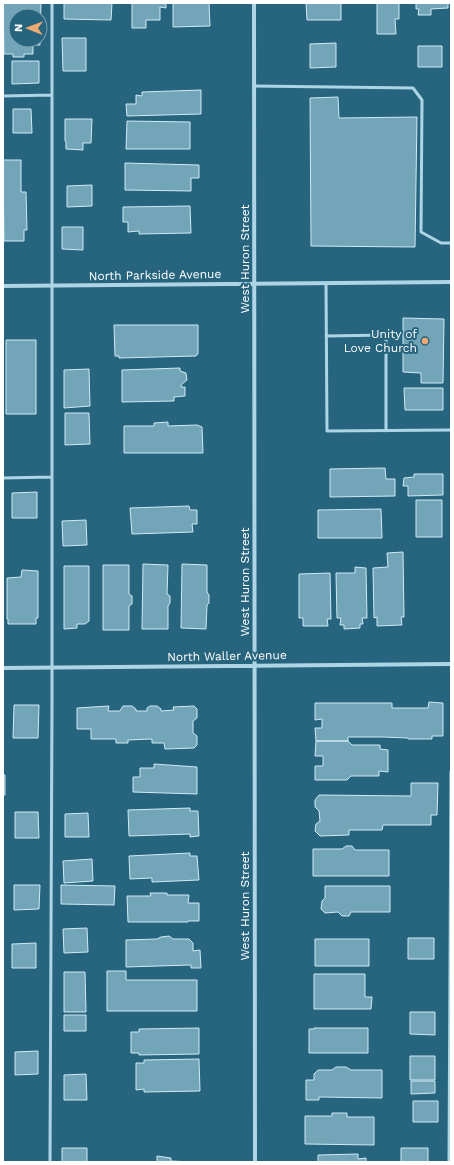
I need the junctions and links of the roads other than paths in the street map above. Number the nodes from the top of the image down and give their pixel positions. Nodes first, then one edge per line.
1 (52, 3) edge
2 (254, 3) edge
3 (254, 86) junction
4 (52, 95) junction
5 (3, 96) edge
6 (451, 243) edge
7 (451, 282) edge
8 (326, 283) junction
9 (255, 284) junction
10 (3, 286) edge
11 (52, 286) junction
12 (326, 336) junction
13 (451, 430) edge
14 (386, 431) junction
15 (52, 477) junction
16 (3, 478) edge
17 (451, 664) edge
18 (255, 666) junction
19 (3, 668) edge
20 (52, 668) junction
21 (451, 772) edge
22 (50, 1162) edge
23 (255, 1162) edge
24 (449, 1162) edge

1 - 4 lane
2 - 3 street, West Huron Street
3 - 6 lane
3 - 9 street, West Huron Street
4 - 5 lane
4 - 11 lane
7 - 8 street, North Parkside Avenue
8 - 9 street, North Parkside Avenue
8 - 12 lane
9 - 11 street, North Parkside Avenue
9 - 18 street, West Huron Street
10 - 11 street, North Parkside Avenue
11 - 15 lane
12 - 14 lane
12 - 14 lane
13 - 14 lane
15 - 16 lane
15 - 20 lane
17 - 18 street, North Waller Avenue
18 - 20 street, North Waller Avenue
18 - 23 street, West Huron Street
19 - 20 street, North Waller Avenue
20 - 22 lane
21 - 24 lane

